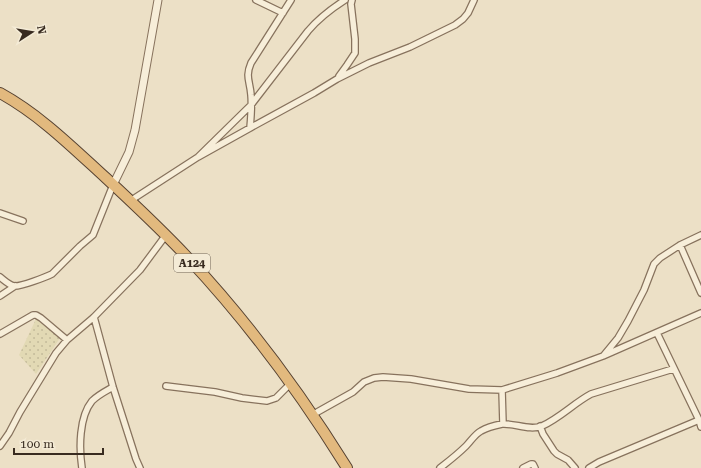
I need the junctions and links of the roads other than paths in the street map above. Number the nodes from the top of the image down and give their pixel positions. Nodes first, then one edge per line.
1 (158, 0) edge
2 (256, 0) edge
3 (291, 0) edge
4 (345, 0) edge
5 (352, 0) edge
6 (474, 0) edge
7 (283, 13) junction
8 (337, 79) junction
9 (0, 93) edge
10 (251, 105) junction
11 (250, 128) junction
12 (198, 157) junction
13 (113, 184) junction
14 (130, 201) junction
15 (0, 213) edge
16 (24, 221) dead end
17 (166, 235) junction
18 (701, 235) edge
19 (680, 245) junction
20 (0, 277) edge
21 (15, 286) junction
22 (701, 293) edge
23 (0, 296) edge
24 (701, 313) edge
25 (94, 317) junction
26 (657, 333) junction
27 (0, 334) edge
28 (68, 340) junction
29 (603, 356) junction
30 (673, 369) junction
31 (290, 384) junction
32 (166, 386) dead end
33 (113, 387) junction
34 (502, 390) junction
35 (312, 415) junction
36 (699, 420) junction
37 (503, 424) junction
38 (540, 426) junction
39 (701, 427) edge
40 (0, 446) edge
41 (82, 468) edge
42 (140, 468) edge
43 (347, 468) edge
44 (440, 468) edge
45 (523, 468) edge
46 (535, 468) edge
47 (575, 468) edge
48 (589, 468) edge

1 - 13 street
2 - 7 street
3 - 7 street
4 - 10 street
5 - 8 street
6 - 8 street
7 - 10 street
8 - 11 street
9 - 13 highway, A124
10 - 11 street
10 - 12 street
11 - 12 street
12 - 14 street
13 - 14 highway, A124
13 - 21 street
14 - 17 highway, A124
15 - 16 street
17 - 25 street
17 - 31 highway, A124
18 - 19 street
19 - 22 street
19 - 29 street
20 - 21 street
21 - 23 street
24 - 26 street
25 - 28 street
25 - 33 street
26 - 29 street
26 - 30 street
27 - 28 street
28 - 40 street
29 - 34 street
30 - 36 street
30 - 38 street
31 - 32 street
31 - 35 highway, A124
33 - 41 street
33 - 42 street
34 - 35 street
34 - 37 street
35 - 43 highway, A124
36 - 39 street
36 - 48 street
37 - 38 street
37 - 44 street
38 - 47 street
45 - 46 street

